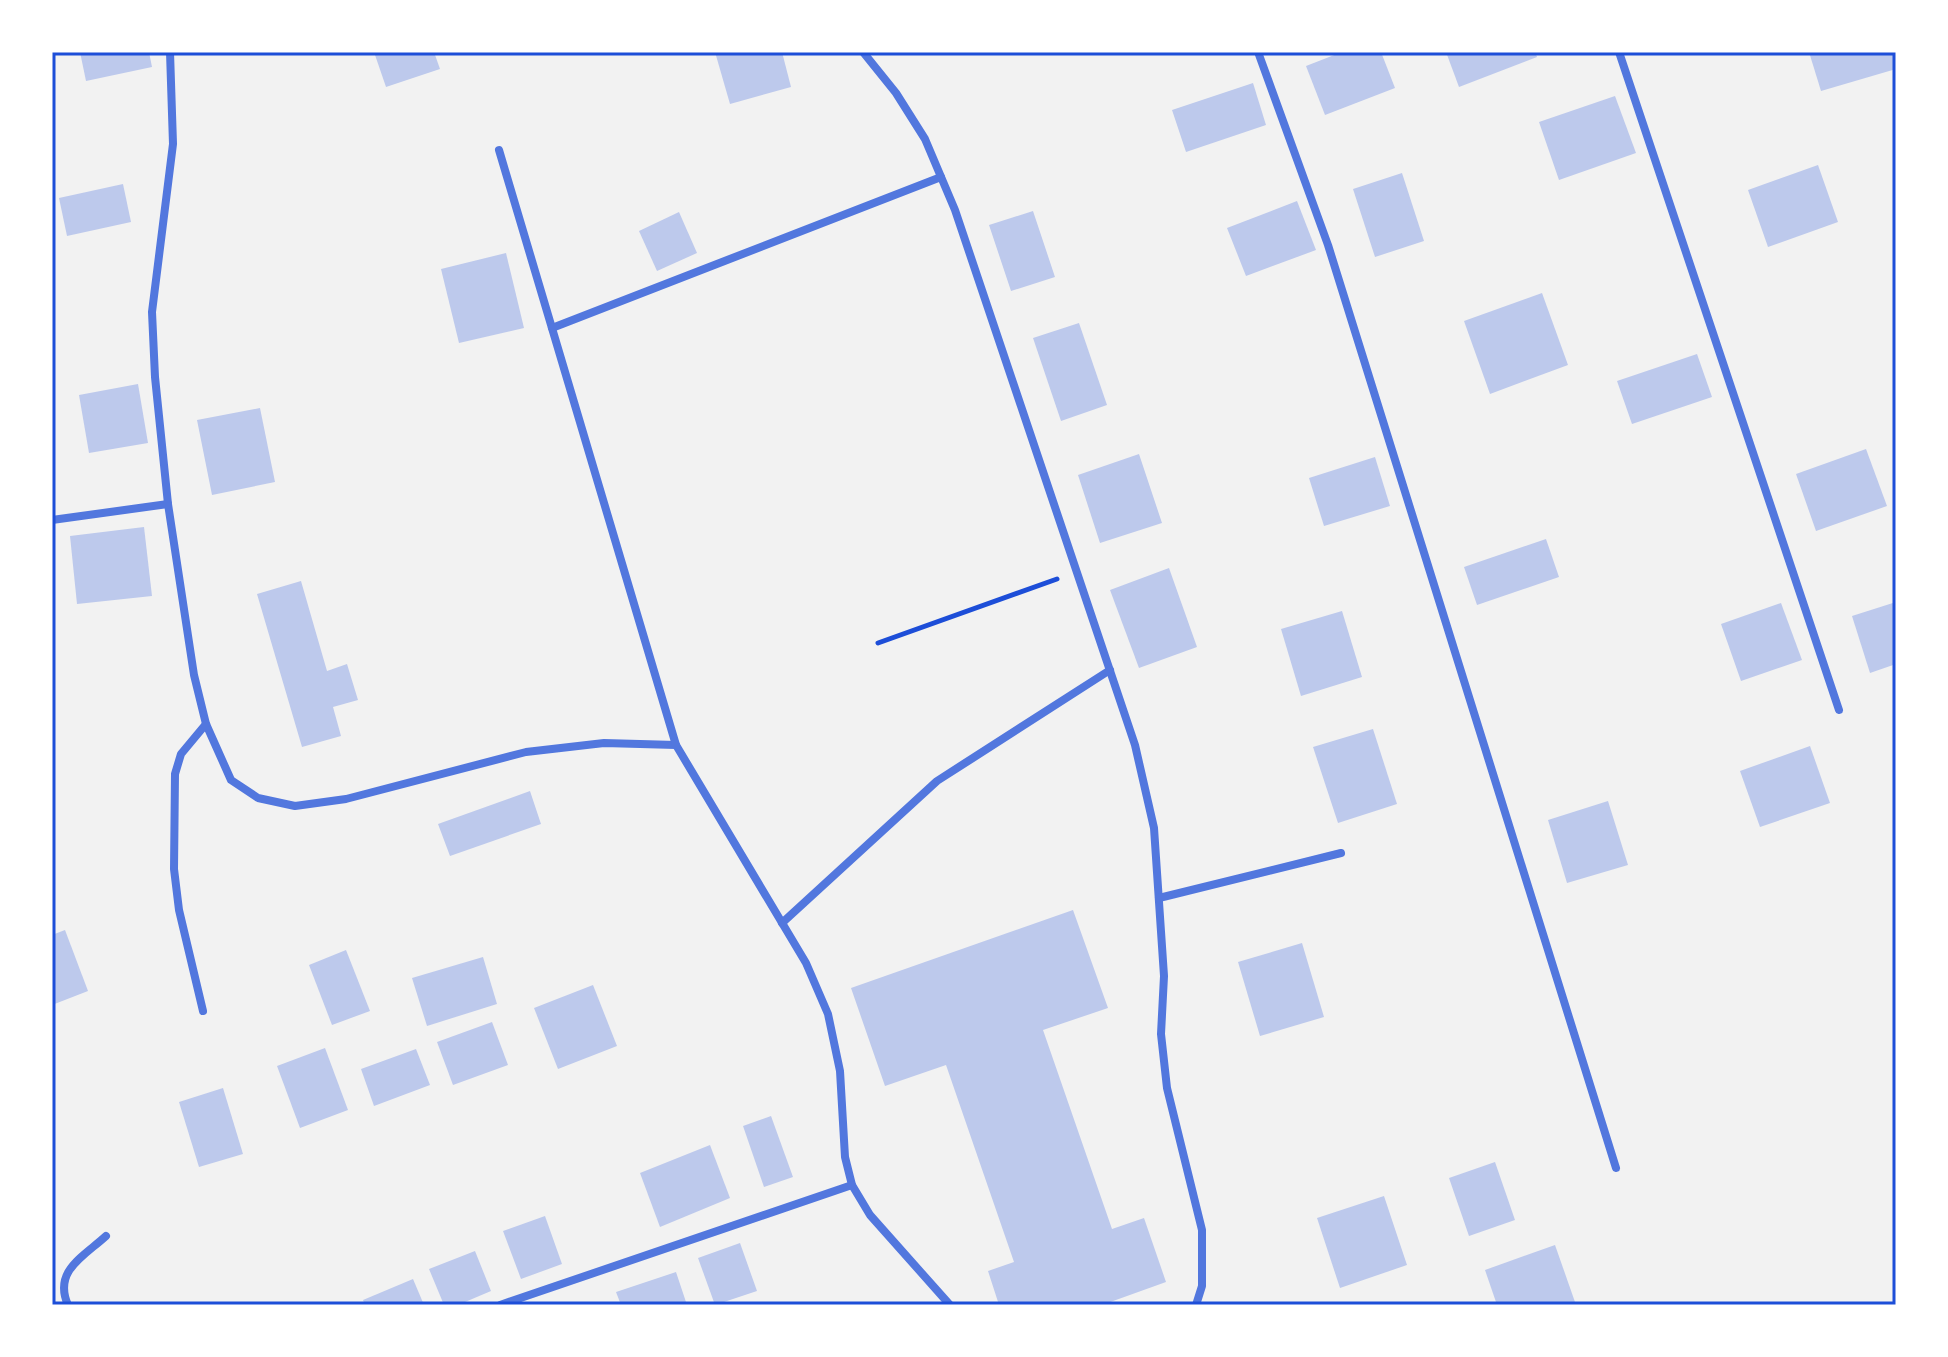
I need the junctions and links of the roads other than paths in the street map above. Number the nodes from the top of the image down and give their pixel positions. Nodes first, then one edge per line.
1 (170, 52) edge
2 (863, 52) edge
3 (1258, 52) edge
4 (1619, 52) edge
5 (499, 150) dead end
6 (941, 177) junction
7 (552, 328) junction
8 (168, 504) junction
9 (52, 520) edge
10 (1110, 670) junction
11 (1839, 710) dead end
12 (206, 724) junction
13 (676, 745) junction
14 (1341, 853) dead end
15 (1159, 898) junction
16 (782, 923) junction
17 (203, 1011) dead end
18 (1616, 1168) dead end
19 (852, 1185) junction
20 (106, 1236) dead end
21 (68, 1305) edge
22 (500, 1305) edge
23 (950, 1305) edge
24 (1196, 1305) edge

1 - 8 street
2 - 6 street
3 - 18 street
4 - 11 street
5 - 7 street
6 - 7 street
6 - 10 street
7 - 13 street
8 - 9 street
8 - 12 street
10 - 15 street
10 - 16 street
12 - 13 street
12 - 17 street
13 - 16 street
14 - 15 street
15 - 24 street
16 - 19 street
19 - 22 street
19 - 23 street
20 - 21 street

